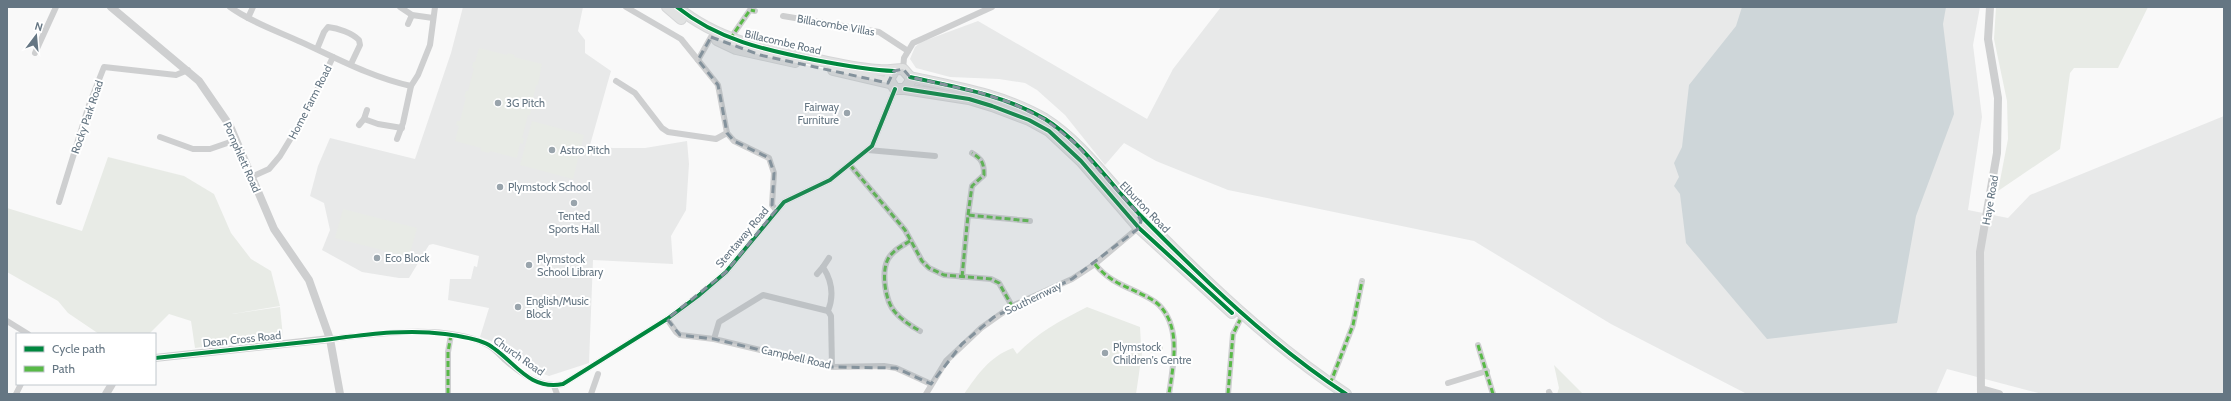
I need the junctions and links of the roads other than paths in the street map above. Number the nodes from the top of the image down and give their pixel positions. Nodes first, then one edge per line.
1 (56, 7) edge
2 (111, 7) edge
3 (230, 7) edge
4 (253, 7) edge
5 (400, 7) edge
6 (435, 7) edge
7 (626, 7) edge
8 (667, 7) edge
9 (677, 7) edge
10 (992, 7) edge
11 (1990, 7) edge
12 (755, 10) dead end
13 (412, 15) junction
14 (783, 16) dead end
15 (248, 18) junction
16 (433, 18) junction
17 (408, 24) dead end
18 (711, 37) junction
19 (730, 39) junction
20 (316, 49) junction
21 (908, 51) junction
22 (35, 53) dead end
23 (333, 57) junction
24 (698, 60) junction
25 (351, 64) junction
26 (188, 70) junction
27 (898, 70) junction
28 (910, 77) junction
29 (616, 81) dead end
30 (411, 86) junction
31 (896, 87) junction
32 (367, 110) dead end
33 (364, 119) junction
34 (359, 125) dead end
35 (402, 128) junction
36 (726, 133) junction
37 (160, 137) dead end
38 (397, 139) dead end
39 (236, 140) junction
40 (868, 150) junction
41 (972, 153) dead end
42 (935, 156) dead end
43 (850, 165) junction
44 (251, 177) junction
45 (59, 202) dead end
46 (776, 210) junction
47 (1135, 210) junction
48 (968, 215) junction
49 (1030, 221) dead end
50 (1139, 228) junction
51 (910, 241) junction
52 (829, 258) dead end
53 (1095, 264) junction
54 (823, 267) junction
55 (817, 274) dead end
56 (962, 277) junction
57 (1362, 281) dead end
58 (1012, 306) junction
59 (828, 311) junction
60 (667, 319) junction
61 (1240, 320) junction
62 (7, 321) edge
63 (920, 332) dead end
64 (26, 333) edge
65 (451, 335) junction
66 (330, 339) junction
67 (714, 339) junction
68 (1478, 345) dead end
69 (156, 358) edge
70 (832, 366) junction
71 (1487, 371) junction
72 (598, 374) dead end
73 (1448, 383) dead end
74 (931, 384) junction
75 (1330, 384) junction
76 (20, 385) edge
77 (111, 385) edge
78 (554, 386) junction
79 (1981, 392) edge
80 (16, 394) edge
81 (106, 394) edge
82 (340, 394) edge
83 (448, 394) edge
84 (557, 394) edge
85 (592, 394) edge
86 (926, 394) edge
87 (1169, 394) edge
88 (1228, 394) edge
89 (1334, 394) edge
90 (1346, 394) edge
91 (1493, 394) edge
92 (1999, 394) edge

1 - 22 street
2 - 26 street, Pomphlett Road
3 - 15 street
4 - 15 street
5 - 13 street
6 - 16 street
7 - 24 street
8 - 18 main road, Billacombe Road
9 - 19 main road, Billacombe Road
10 - 21 street
11 - 79 street, Haye Road
12 - 19 street
13 - 16 street
13 - 17 street
14 - 21 street, Billacombe Villas
15 - 20 street
16 - 30 street
18 - 24 street
18 - 31 main road, Billacombe Road
19 - 27 main road, Billacombe Road
20 - 23 street
20 - 25 street
21 - 27 street
23 - 25 street
23 - 44 street, Home Farm Road
24 - 36 street
25 - 30 street
26 - 39 street, Pomphlett Road
26 - 45 street, Rocky Park Road
27 - 28 main road
27 - 31 main road
28 - 31 main road
28 - 47 main road, Elburton Road
29 - 36 street
30 - 35 street
31 - 40 street, Stentaway Road
31 - 50 main road, Elburton Road
32 - 33 street
33 - 34 street
33 - 35 street
35 - 38 street
36 - 46 street
37 - 39 street
39 - 44 street, Pomphlett Road
40 - 42 street
40 - 43 street, Stentaway Road
41 - 48 street
43 - 46 street, Stentaway Road
43 - 51 street
44 - 66 street, Pomphlett Road
46 - 60 street, Stentaway Road
47 - 50 street
47 - 75 main road, Elburton Road
48 - 49 street
48 - 56 street
50 - 53 street, Southernway
50 - 61 main road, Elburton Road
51 - 56 street
51 - 63 street
52 - 54 street
53 - 58 street, Southernway
53 - 87 street
54 - 55 street
54 - 59 street
56 - 58 street
57 - 75 street
58 - 74 street, Southernway
59 - 67 street
59 - 70 street
60 - 67 street, Campbell Road
60 - 78 street, Stentaway Road
61 - 88 street
61 - 89 main road, Elburton Road
62 - 64 street
65 - 66 street, Church Road
65 - 78 street, Church Road
65 - 83 street
66 - 69 street, Dean Cross Road
66 - 82 street, Pomphlett Road
67 - 70 street, Campbell Road
68 - 71 street
70 - 74 street, Campbell Road
71 - 73 street
71 - 91 street
72 - 85 street
74 - 86 street, Southernway
75 - 90 main road, Elburton Road
76 - 80 street
77 - 81 street
78 - 84 street, Church Road
79 - 92 street

